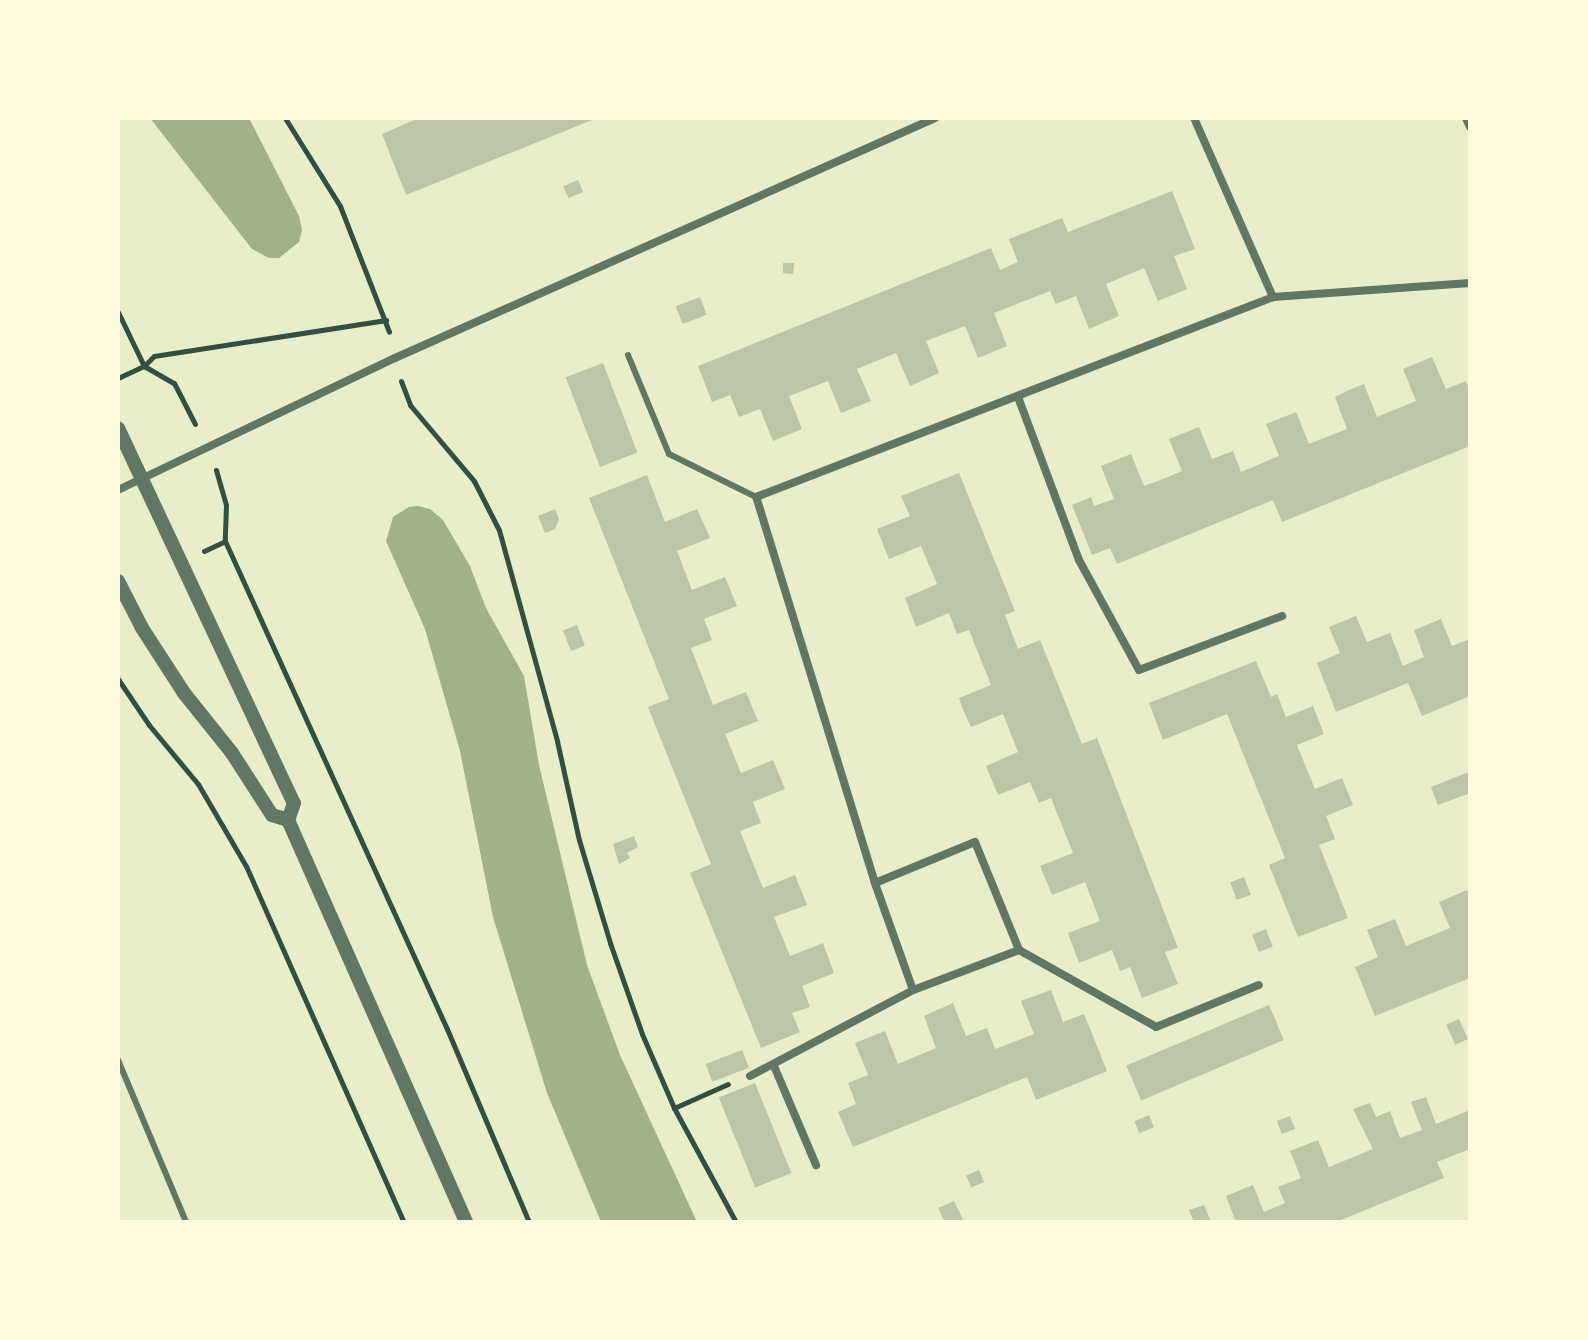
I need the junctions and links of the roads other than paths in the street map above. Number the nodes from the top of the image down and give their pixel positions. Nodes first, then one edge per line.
1 (935, 118) edge
2 (1194, 118) edge
3 (1466, 118) edge
4 (1470, 127) edge
5 (1470, 283) edge
6 (1273, 297) junction
7 (628, 355) dead end
8 (1018, 397) junction
9 (118, 428) edge
10 (142, 479) junction
11 (118, 490) edge
12 (756, 497) junction
13 (118, 581) edge
14 (1282, 616) dead end
15 (288, 820) junction
16 (875, 883) junction
17 (1019, 950) junction
18 (1259, 985) dead end
19 (913, 990) junction
20 (118, 1060) edge
21 (774, 1066) junction
22 (750, 1076) dead end
23 (816, 1165) dead end
24 (186, 1222) edge
25 (466, 1222) edge

1 - 10 street
2 - 6 street
3 - 4 street
5 - 6 street
6 - 8 street
7 - 12 lane
8 - 12 street
8 - 14 street
9 - 10 street
10 - 11 street
10 - 15 street
12 - 16 street
13 - 15 street
15 - 25 street
16 - 17 street
16 - 19 street
17 - 18 street
17 - 19 street
19 - 21 street
20 - 24 lane
21 - 22 street
21 - 23 street

